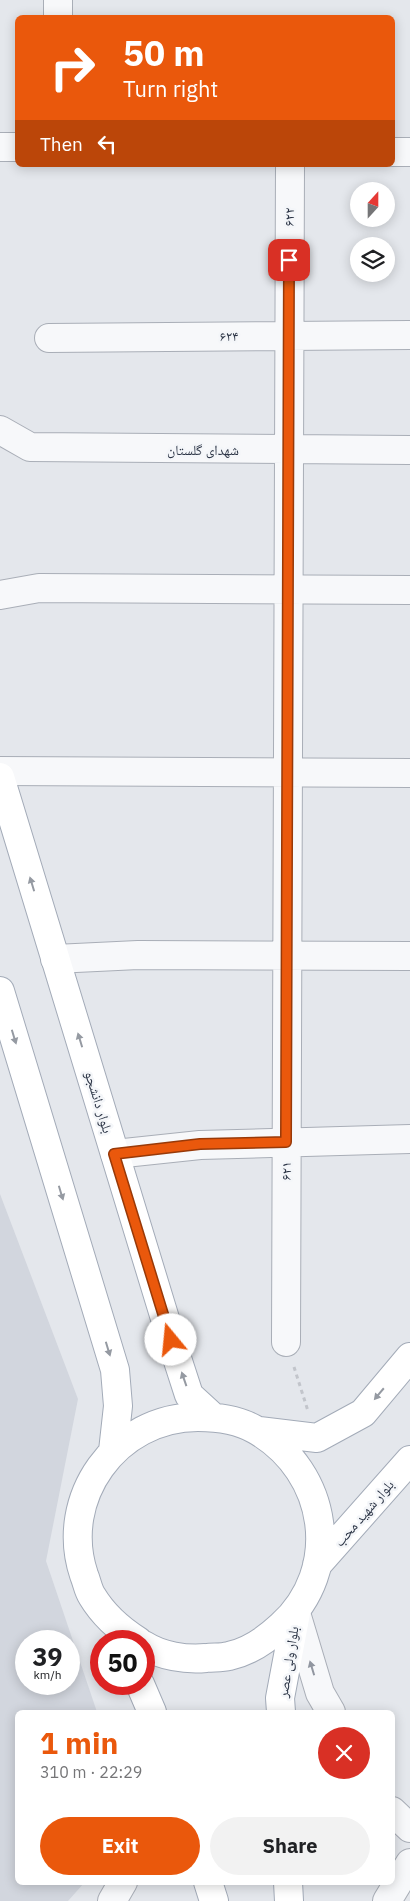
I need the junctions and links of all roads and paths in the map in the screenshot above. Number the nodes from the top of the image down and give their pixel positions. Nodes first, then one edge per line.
1 (58, 0) edge
2 (58, 15) edge
3 (0, 147) edge
4 (15, 147) edge
5 (395, 152) edge
6 (410, 152) edge
7 (290, 167) edge
8 (410, 334) edge
9 (288, 336) junction
10 (48, 338) dead end
11 (0, 430) edge
12 (288, 450) junction
13 (410, 450) edge
14 (287, 589) junction
15 (410, 590) edge
16 (0, 595) edge
17 (0, 771) edge
18 (287, 773) junction
19 (410, 773) edge
20 (0, 777) edge
21 (287, 955) junction
22 (410, 956) edge
23 (55, 959) junction
24 (0, 991) edge
25 (410, 1139) edge
26 (286, 1142) junction
27 (114, 1154) junction
28 (286, 1342) joint
29 (410, 1357) edge
30 (213, 1417) junction
31 (256, 1430) junction
32 (317, 1438) junction
33 (113, 1451) junction
34 (410, 1460) edge
35 (317, 1565) junction
36 (296, 1612) junction
37 (120, 1630) edge
38 (155, 1651) edge
39 (140, 1695) edge
40 (145, 1695) edge
41 (140, 1710) edge
42 (151, 1710) edge
43 (281, 1710) edge
44 (330, 1710) edge
45 (395, 1814) edge
46 (410, 1828) edge
47 (410, 1864) edge
48 (121, 1885) edge
49 (209, 1885) edge
50 (288, 1885) edge
51 (112, 1901) edge
52 (214, 1901) edge
53 (289, 1901) edge
54 (387, 1901) edge

1 - 2 street
3 - 4 street
5 - 6 street
7 - 9 street, ۶۲۲
8 - 9 street, ۶۲۴
9 - 10 street, ۶۲۴
9 - 12 street, ۶۲۲
11 - 12 street, شهدای گلستان
12 - 13 street, شهدای گلستان
12 - 14 street, ۶۲۱
14 - 15 street
14 - 16 street
14 - 18 street, ۶۲۱
17 - 18 street
18 - 19 street
18 - 21 street, ۶۲۱
23 -> 20 main road, بلوار دانشجو
21 - 22 street
21 - 23 street
21 - 26 street, ۶۲۱
27 -> 23 main road, بلوار دانشجو
24 -> 33 main road
25 - 26 street
26 - 27 street
26 - 28 street, ۶۲۱
30 -> 27 main road, بلوار دانشجو
28 - 32 path
29 -> 32 main road
30 - 31 main road
30 - 33 main road
31 - 32 main road
31 - 35 main road
33 - 37 main road
34 - 35 main road, بلوار شهید محب
35 - 36 main road
36 - 38 main road
36 - 43 main road, بلوار ولی عصر
44 -> 36 street
39 - 41 street
40 - 42 main road
45 - 46 street
47 - 54 street
48 - 51 street
49 - 52 main road
50 - 53 main road

